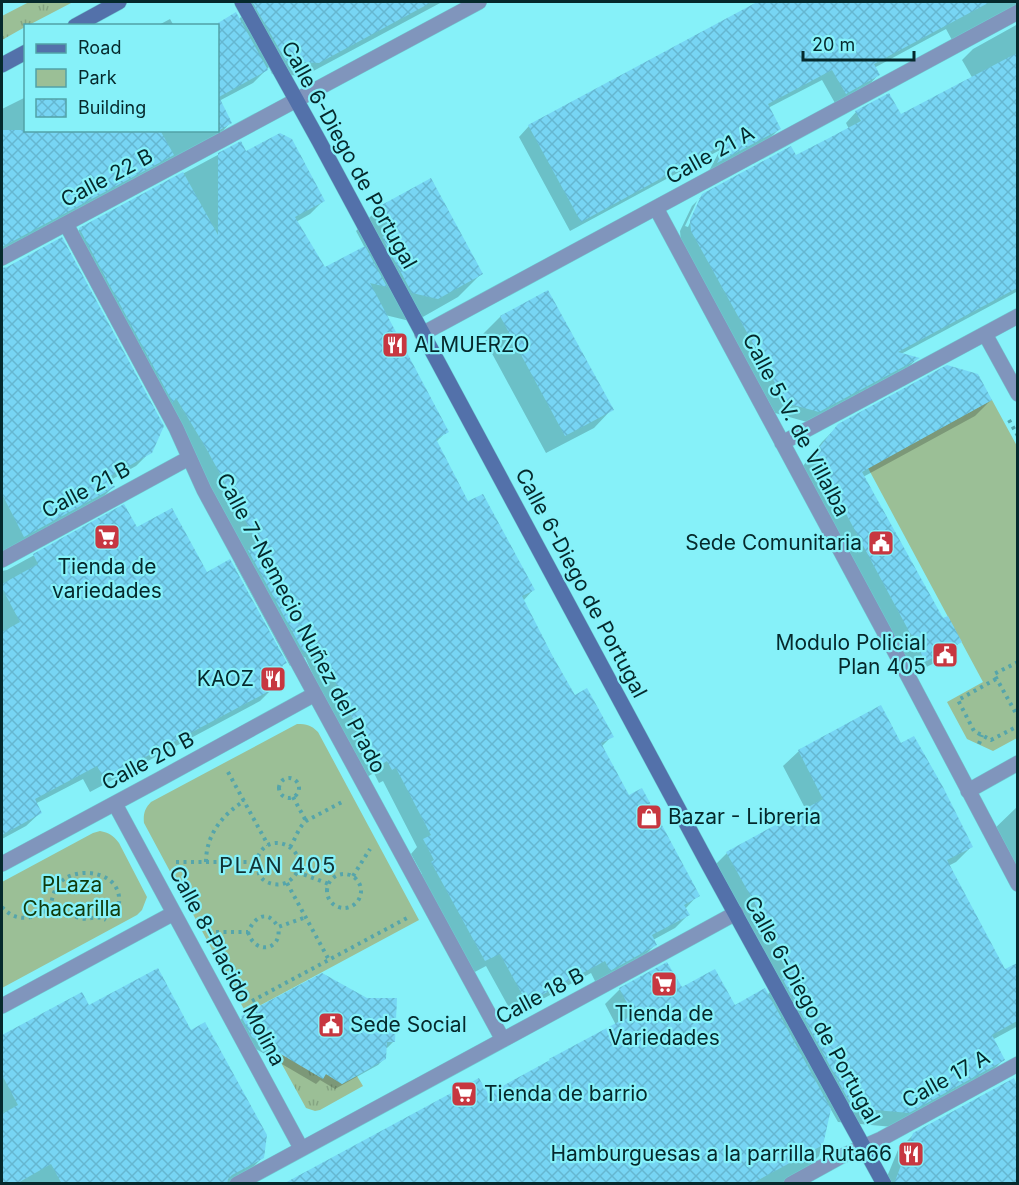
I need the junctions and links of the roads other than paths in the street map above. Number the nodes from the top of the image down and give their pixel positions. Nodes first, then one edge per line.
1 (119, 2) edge
2 (242, 2) edge
3 (479, 2) edge
4 (1017, 12) edge
5 (79, 24) edge
6 (24, 53) edge
7 (2, 65) edge
8 (295, 100) junction
9 (656, 208) junction
10 (66, 224) junction
11 (2, 258) edge
12 (1017, 316) edge
13 (422, 334) junction
14 (985, 334) junction
15 (1017, 394) edge
16 (782, 443) junction
17 (189, 458) junction
18 (2, 560) edge
19 (315, 694) junction
20 (1017, 763) edge
21 (968, 791) junction
22 (115, 804) junction
23 (2, 864) edge
24 (1017, 884) edge
25 (174, 913) junction
26 (735, 913) junction
27 (2, 1006) edge
28 (503, 1040) junction
29 (1017, 1064) edge
30 (863, 1146) junction
31 (301, 1148) junction
32 (237, 1184) edge
33 (790, 1184) edge
34 (884, 1184) edge

1 - 5 street
2 - 8 street, Calle 6-Diego de Portugal
3 - 8 street, Calle 22 B
4 - 9 street, Calle 21 A
6 - 7 street
8 - 10 street, Calle 22 B
8 - 13 street, Calle 6-Diego de Portugal
9 - 13 street, Calle 21 A
9 - 16 street, Calle 5-V. de Villalba
10 - 11 street, Calle 22 B
10 - 17 street, Calle 7-Nemecio Nuñez del Prado
12 - 14 street
13 - 26 street, Calle 6-Diego de Portugal
14 - 15 street
14 - 16 street
16 - 21 street, Calle 5-V. de Villalba
17 - 18 street, Calle 21 B
17 - 19 street, Calle 7-Nemecio Nuñez del Prado
19 - 22 street, Calle 20 B
19 - 28 street, Calle 7-Nemecio Nuñez del Prado
20 - 21 street
21 - 24 street, Calle 5-V. de Villalba
22 - 23 street, Calle 20 B
22 - 25 street, Calle 8-Placido Molina
25 - 27 street
25 - 31 street, Calle 8-Placido Molina
26 - 28 street, Calle 18 B
26 - 30 street, Calle 6-Diego de Portugal
28 - 31 street, Calle 18 B
29 - 30 street, Calle 17 A
30 - 33 street, Calle 17 A
30 - 34 street, Calle 6-Diego de Portugal
31 - 32 street, Calle 18 B

